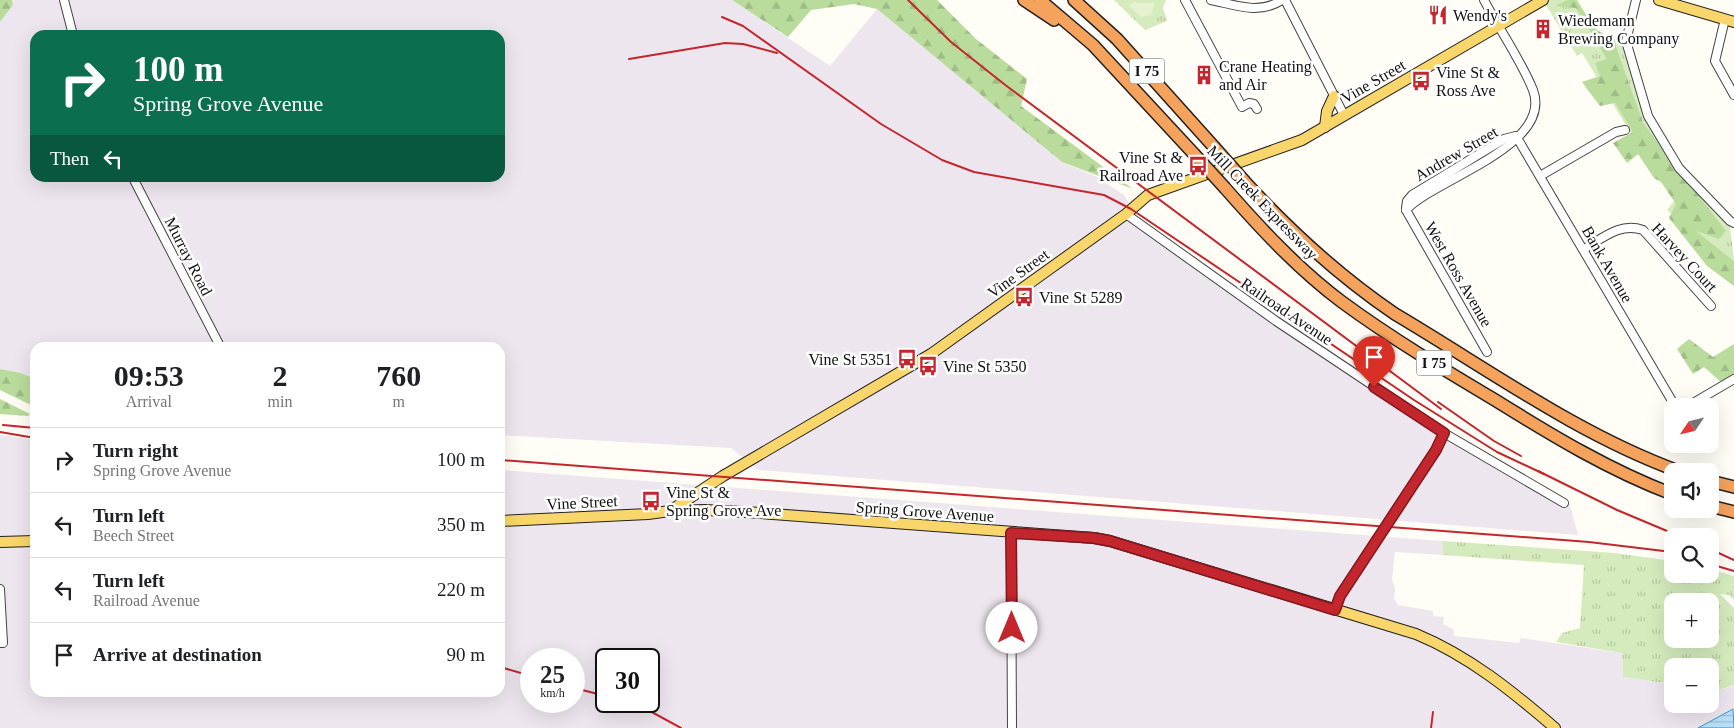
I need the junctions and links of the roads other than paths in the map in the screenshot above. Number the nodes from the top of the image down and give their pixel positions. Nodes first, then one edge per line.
1 (64, 0) edge
2 (1024, 0) edge
3 (1040, 0) edge
4 (1074, 0) edge
5 (1185, 0) edge
6 (1211, 0) edge
7 (1284, 0) edge
8 (1484, 0) edge
9 (1543, 0) edge
10 (1636, 0) edge
11 (1659, 0) edge
12 (1730, 21) edge
13 (1497, 26) junction
14 (72, 30) edge
15 (1110, 64) junction
16 (1734, 95) edge
17 (1334, 96) junction
18 (1258, 109) dead end
19 (1344, 115) junction
20 (1325, 127) junction
21 (1625, 130) dead end
22 (1516, 136) junction
23 (1540, 176) junction
24 (135, 182) edge
25 (1406, 210) joint
26 (1126, 214) junction
27 (1734, 223) edge
28 (1584, 249) junction
29 (1711, 306) dead end
30 (218, 342) edge
31 (1487, 352) dead end
32 (1734, 379) edge
33 (1670, 398) edge
34 (1702, 398) edge
35 (1444, 433) junction
36 (1664, 466) edge
37 (1719, 483) edge
38 (1734, 487) edge
39 (1664, 491) edge
40 (1564, 503) dead end
41 (1719, 508) edge
42 (670, 511) junction
43 (1734, 512) edge
44 (505, 521) edge
45 (1011, 533) junction
46 (30, 541) edge
47 (0, 542) edge
48 (0, 589) edge
49 (1335, 610) junction
50 (1, 643) edge
51 (1012, 728) edge
52 (1555, 728) edge

1 - 14 street
2 - 15 highway
3 - 15 highway, Mill Creek Expressway / I 75
4 - 36 highway, Mill Creek Expressway / I 75, bridge
5 - 18 street
6 - 7 street
7 - 17 street
8 - 13 street
9 - 13 main road, Vine Street
10 - 27 street
11 - 12 main road
12 - 16 street
13 - 19 main road, Vine Street
13 - 22 street
15 - 39 highway, Mill Creek Expressway / I 75, bridge
17 - 19 street
17 - 20 main road
19 - 20 main road, Vine Street
20 - 26 main road, Vine Street
21 - 23 street
22 - 23 street, Bank Avenue
22 - 25 street, Andrew Street
23 - 28 street, Bank Avenue
24 - 30 street, Murray Road
25 - 31 street, West Ross Avenue
26 - 35 street, Railroad Avenue
26 - 42 main road, Vine Street
28 - 29 street, Harvey Court
28 - 33 street, Bank Avenue
32 - 34 street
35 - 40 street, Railroad Avenue
35 - 49 street
37 - 38 highway
41 - 43 highway
42 - 44 main road, Vine Street
42 - 45 main road, Spring Grove Avenue
45 - 49 main road, Spring Grove Avenue
45 - 51 street
46 - 47 main road
48 - 50 street
49 - 52 main road, Spring Grove Avenue

